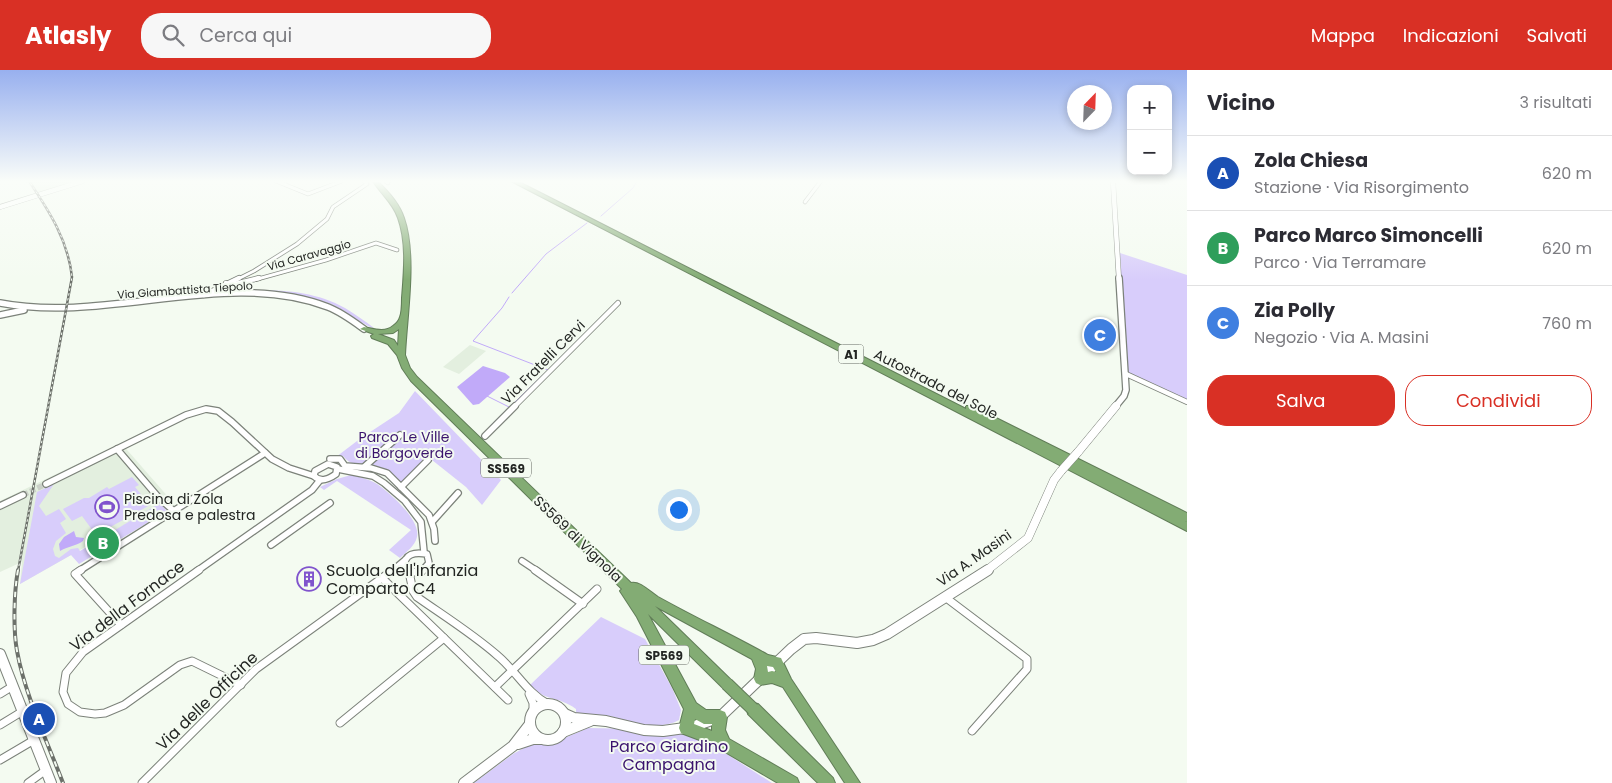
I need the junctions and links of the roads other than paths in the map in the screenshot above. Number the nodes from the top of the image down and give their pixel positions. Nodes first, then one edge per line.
1 (330, 214) edge
2 (399, 214) edge
3 (580, 214) edge
4 (589, 214) edge
5 (1115, 214) edge
6 (397, 250) dead end
7 (226, 283) junction
8 (201, 297) junction
9 (618, 303) dead end
10 (2, 304) edge
11 (45, 309) junction
12 (0, 313) edge
13 (404, 316) junction
14 (364, 330) junction
15 (402, 355) junction
16 (1126, 374) junction
17 (1187, 402) edge
18 (400, 435) dead end
19 (485, 436) dead end
20 (117, 449) junction
21 (265, 453) junction
22 (330, 459) dead end
23 (428, 460) dead end
24 (364, 467) junction
25 (317, 469) junction
26 (338, 469) junction
27 (353, 472) junction
28 (302, 473) junction
29 (334, 477) junction
30 (317, 478) junction
31 (46, 484) tunnel mouth
32 (401, 486) junction
33 (458, 493) dead end
34 (23, 494) tunnel mouth
35 (330, 503) dead end
36 (0, 506) edge
37 (174, 511) junction
38 (1187, 518) edge
39 (432, 522) junction
40 (1187, 527) edge
41 (423, 536) junction
42 (435, 541) dead end
43 (271, 545) dead end
44 (424, 552) junction
45 (412, 553) junction
46 (405, 560) junction
47 (522, 561) dead end
48 (407, 570) junction
49 (424, 570) junction
50 (392, 571) junction
51 (617, 576) junction
52 (382, 578) junction
53 (412, 586) junction
54 (597, 589) dead end
55 (945, 597) junction
56 (583, 604) junction
57 (121, 625) junction
58 (444, 638) junction
59 (0, 654) edge
60 (756, 654) junction
61 (777, 662) junction
62 (513, 670) junction
63 (3, 671) edge
64 (760, 679) junction
65 (787, 683) junction
66 (727, 684) joint
67 (241, 685) junction
68 (13, 686) junction
69 (495, 687) junction
70 (528, 691) junction
71 (0, 694) edge
72 (508, 700) dead end
73 (548, 704) junction
74 (691, 708) junction
75 (753, 709) joint
76 (23, 711) junction
77 (565, 714) junction
78 (720, 717) junction
79 (531, 718) junction
80 (592, 721) junction
81 (340, 723) dead end
82 (0, 725) edge
83 (686, 728) junction
84 (972, 731) dead end
85 (562, 732) junction
86 (35, 739) junction
87 (542, 739) junction
88 (724, 744) junction
89 (513, 746) junction
90 (0, 760) edge
91 (46, 770) junction
92 (28, 783) edge
93 (51, 783) edge
94 (142, 783) edge
95 (464, 783) edge
96 (792, 783) edge
97 (828, 783) edge
98 (853, 783) edge

1 - 7 street, Via Caravaggio
2 - 13 highway, SS569 di Vignola / SS569
3 - 40 highway, Autostrada del Sole / A1
4 - 38 highway, Autostrada del Sole / A1
5 - 16 street, Via A. Masini
6 - 7 street, Via Caravaggio
7 - 8 street, Via Caravaggio
8 - 11 street, Via Giambattista Tiepolo
8 - 14 street, Via Giambattista Tiepolo
9 - 19 street, Via Fratelli Cervi
10 - 11 street, Via Giambattista Tiepolo
10 - 12 street
11 - 12 street
13 - 14 highway
13 - 15 highway, SS569 di Vignola / SS569
14 - 15 highway, SS569
15 - 51 highway, SS569 di Vignola / SS569
16 - 17 street
16 - 55 street, Via A. Masini, bridge
18 - 24 street
20 - 21 street
20 - 31 street
20 - 37 street
21 - 28 street
21 - 37 street
22 - 24 street
23 - 32 street
24 - 32 street
25 - 26 street
25 - 28 street
25 - 30 street
26 - 27 street
26 - 29 street
27 - 29 street
27 - 41 street
28 - 30 street
29 - 30 street
30 - 57 street, Via della Fornace
32 - 39 street
33 - 39 street
34 - 36 street
35 - 43 street
37 - 57 street
39 - 42 street
41 - 44 street
41 - 45 street
44 - 45 street
44 - 49 street
45 - 46 street
46 - 48 street
46 - 50 street, Via delle Officine
47 - 56 street
48 - 49 street
48 - 50 street, Via delle Officine
48 - 53 street
49 - 53 street
50 - 52 street, Via delle Officine
51 - 60 highway
51 - 66 highway, SS569 di Vignola / SS569
51 - 74 highway, SP569
52 - 58 street
52 - 67 street, Via delle Officine
53 - 62 street
54 - 56 street
55 - 61 street, Via A. Masini
55 - 84 street
56 - 62 street
57 - 67 street, Via della Fornace
58 - 69 street
58 - 81 street
59 - 63 street
60 - 61 highway
60 - 64 highway
61 - 64 street, Via A. Masini
61 - 65 highway
62 - 69 street
62 - 70 street
63 - 68 street
64 - 65 highway
64 - 78 street, Via A. Masini
65 - 98 highway
66 - 75 highway, SS569 di Vignola / SS569, bridge
67 - 94 street, Via delle Officine
68 - 71 street
68 - 76 street
69 - 72 street
70 - 73 street
70 - 79 street
73 - 77 street, Via A. Masini
73 - 79 street, Via A. Masini
74 - 78 highway
74 - 83 highway
75 - 97 highway, SS569 di Vignola / SS569
76 - 82 street
76 - 86 street
77 - 80 street, Via A. Masini
77 - 85 street
78 - 83 street, Via A. Masini
78 - 88 highway
79 - 87 street
79 - 89 street, Via A. Masini
80 - 83 street, Via A. Masini
80 - 85 street, Via A. Masini
83 - 88 highway
85 - 87 street, Via A. Masini
86 - 90 street
86 - 91 street
87 - 89 street, Via A. Masini
88 - 96 highway
89 - 95 street, Via A. Masini
91 - 92 street
91 - 93 street

